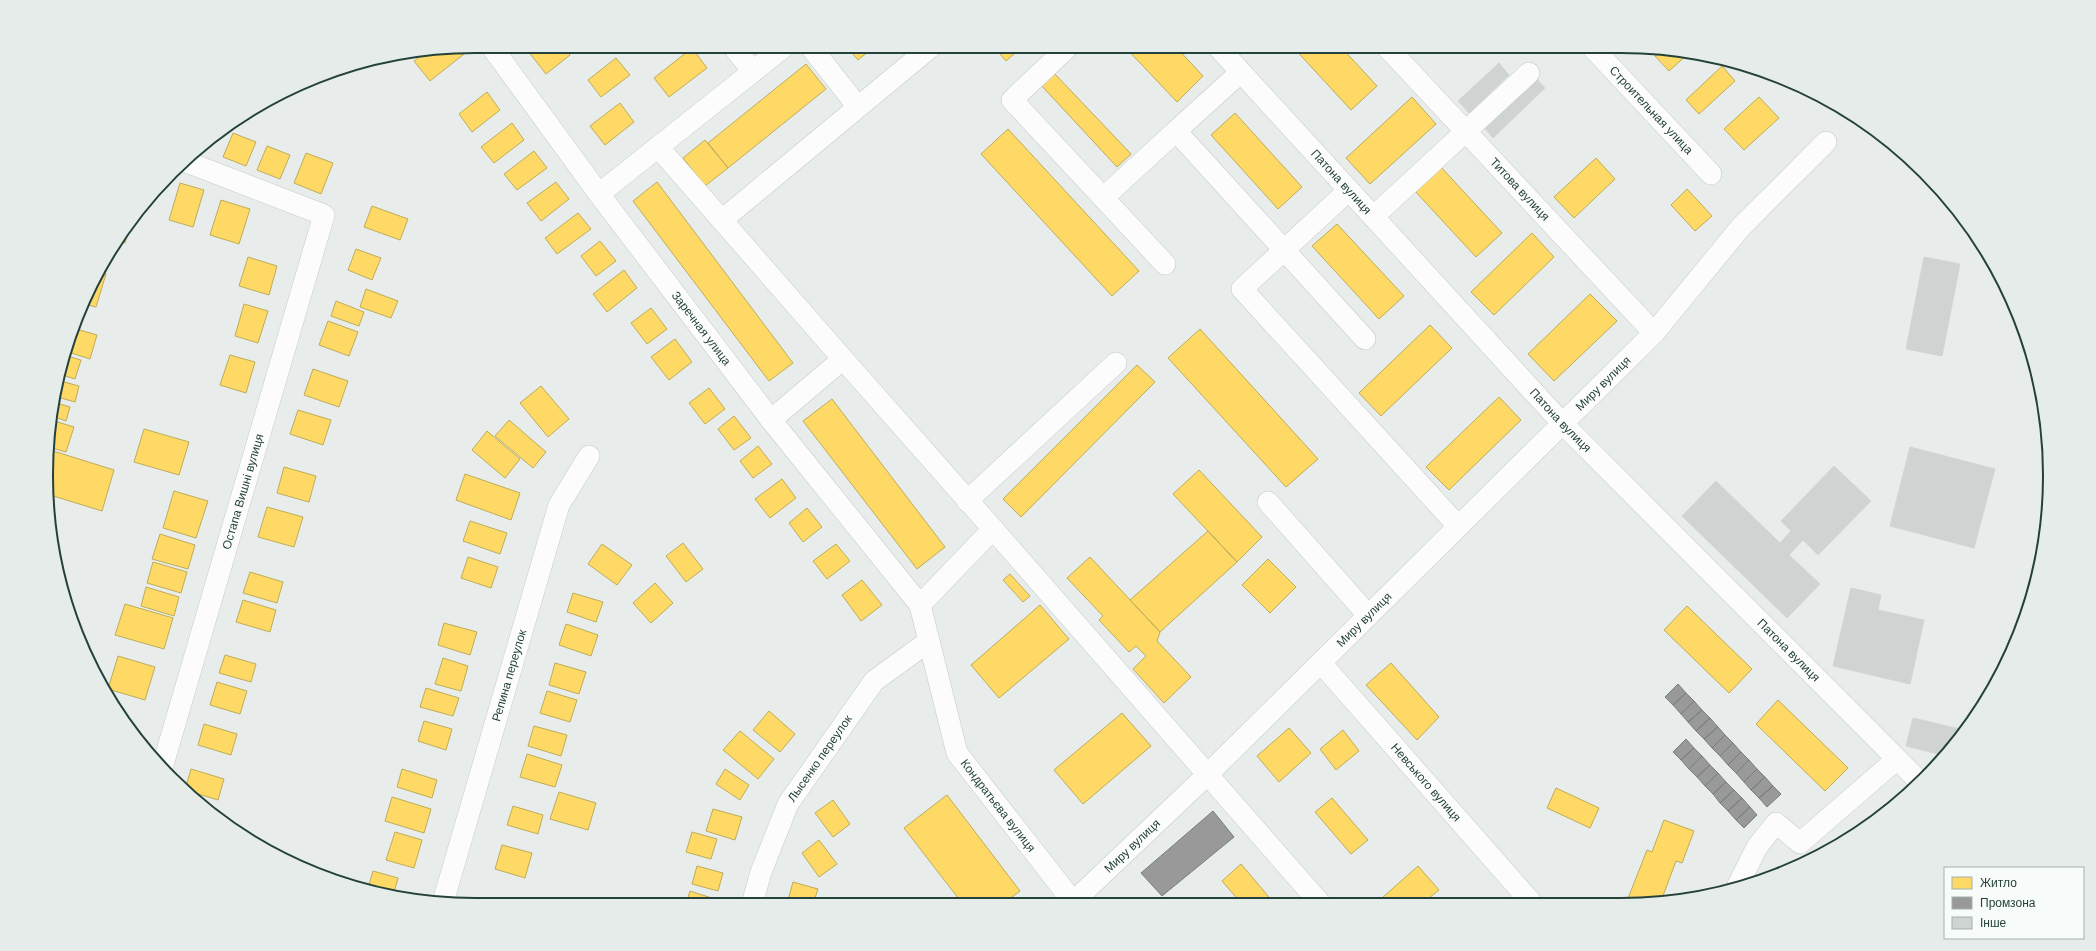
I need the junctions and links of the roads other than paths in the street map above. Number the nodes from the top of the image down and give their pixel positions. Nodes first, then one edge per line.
1 (496, 53) edge
2 (738, 53) edge
3 (776, 53) edge
4 (816, 53) edge
5 (924, 53) edge
6 (1062, 53) edge
7 (1223, 53) edge
8 (1393, 53) edge
9 (1598, 53) edge
10 (753, 72) junction
11 (1241, 72) junction
12 (1529, 73) dead end
13 (858, 107) junction
14 (1176, 131) junction
15 (1466, 131) junction
16 (1826, 142) dead end
17 (658, 147) junction
18 (191, 164) edge
19 (1711, 174) dead end
20 (1349, 190) junction
21 (599, 194) junction
22 (1103, 198) junction
23 (1373, 217) junction
24 (722, 220) junction
25 (1284, 250) junction
26 (1164, 264) dead end
27 (1654, 333) junction
28 (1365, 339) dead end
29 (844, 359) junction
30 (1116, 363) dead end
31 (771, 420) junction
32 (1562, 424) junction
33 (589, 456) dead end
34 (967, 500) junction
35 (1268, 502) dead end
36 (1458, 526) junction
37 (993, 530) junction
38 (920, 605) junction
39 (1368, 614) junction
40 (929, 641) junction
41 (1321, 663) junction
42 (1898, 759) junction
43 (164, 761) edge
44 (1207, 775) junction
45 (1915, 777) edge
46 (1740, 881) edge
47 (445, 897) edge
48 (754, 898) edge
49 (1069, 898) edge
50 (1078, 898) edge
51 (1315, 898) edge
52 (1527, 898) edge

1 - 21 street, Заречная улица
2 - 10 street
3 - 10 street
4 - 13 street
5 - 13 street
6 - 22 street
7 - 11 street, Патона вулиця
8 - 15 street, Титова вулиця
9 - 19 street, Строительная улица
10 - 17 street
11 - 14 street
11 - 20 street, Патона вулиця
12 - 15 street
13 - 24 street
14 - 22 street
14 - 25 street
15 - 23 street
15 - 27 street, Титова вулиця
16 - 27 street, Миру вулиця
17 - 21 street
17 - 24 street
18 - 43 street, Остапа Вишні вулиця
20 - 23 street, Патона вулиця
20 - 25 street
21 - 31 street, Заречная улица
22 - 26 street
23 - 32 street, Патона вулиця
24 - 29 street
25 - 28 street
25 - 36 street
27 - 32 street, Миру вулиця
29 - 31 street
29 - 34 street
30 - 34 street
31 - 38 street, Заречная улица
32 - 36 street, Миру вулиця
32 - 42 street, Патона вулиця
33 - 47 street, Репина переулок
34 - 37 street
35 - 39 street
36 - 39 street, Миру вулиця
37 - 38 street
37 - 44 street
38 - 40 street, Кондратьєва вулиця
39 - 41 street, Миру вулиця
40 - 48 street, Лысенко переулок
40 - 49 street, Кондратьєва вулиця
41 - 44 street, Миру вулиця
41 - 52 street, Невського вулиця
42 - 45 street, Патона вулиця
42 - 46 street
44 - 50 street, Миру вулиця
44 - 51 street

